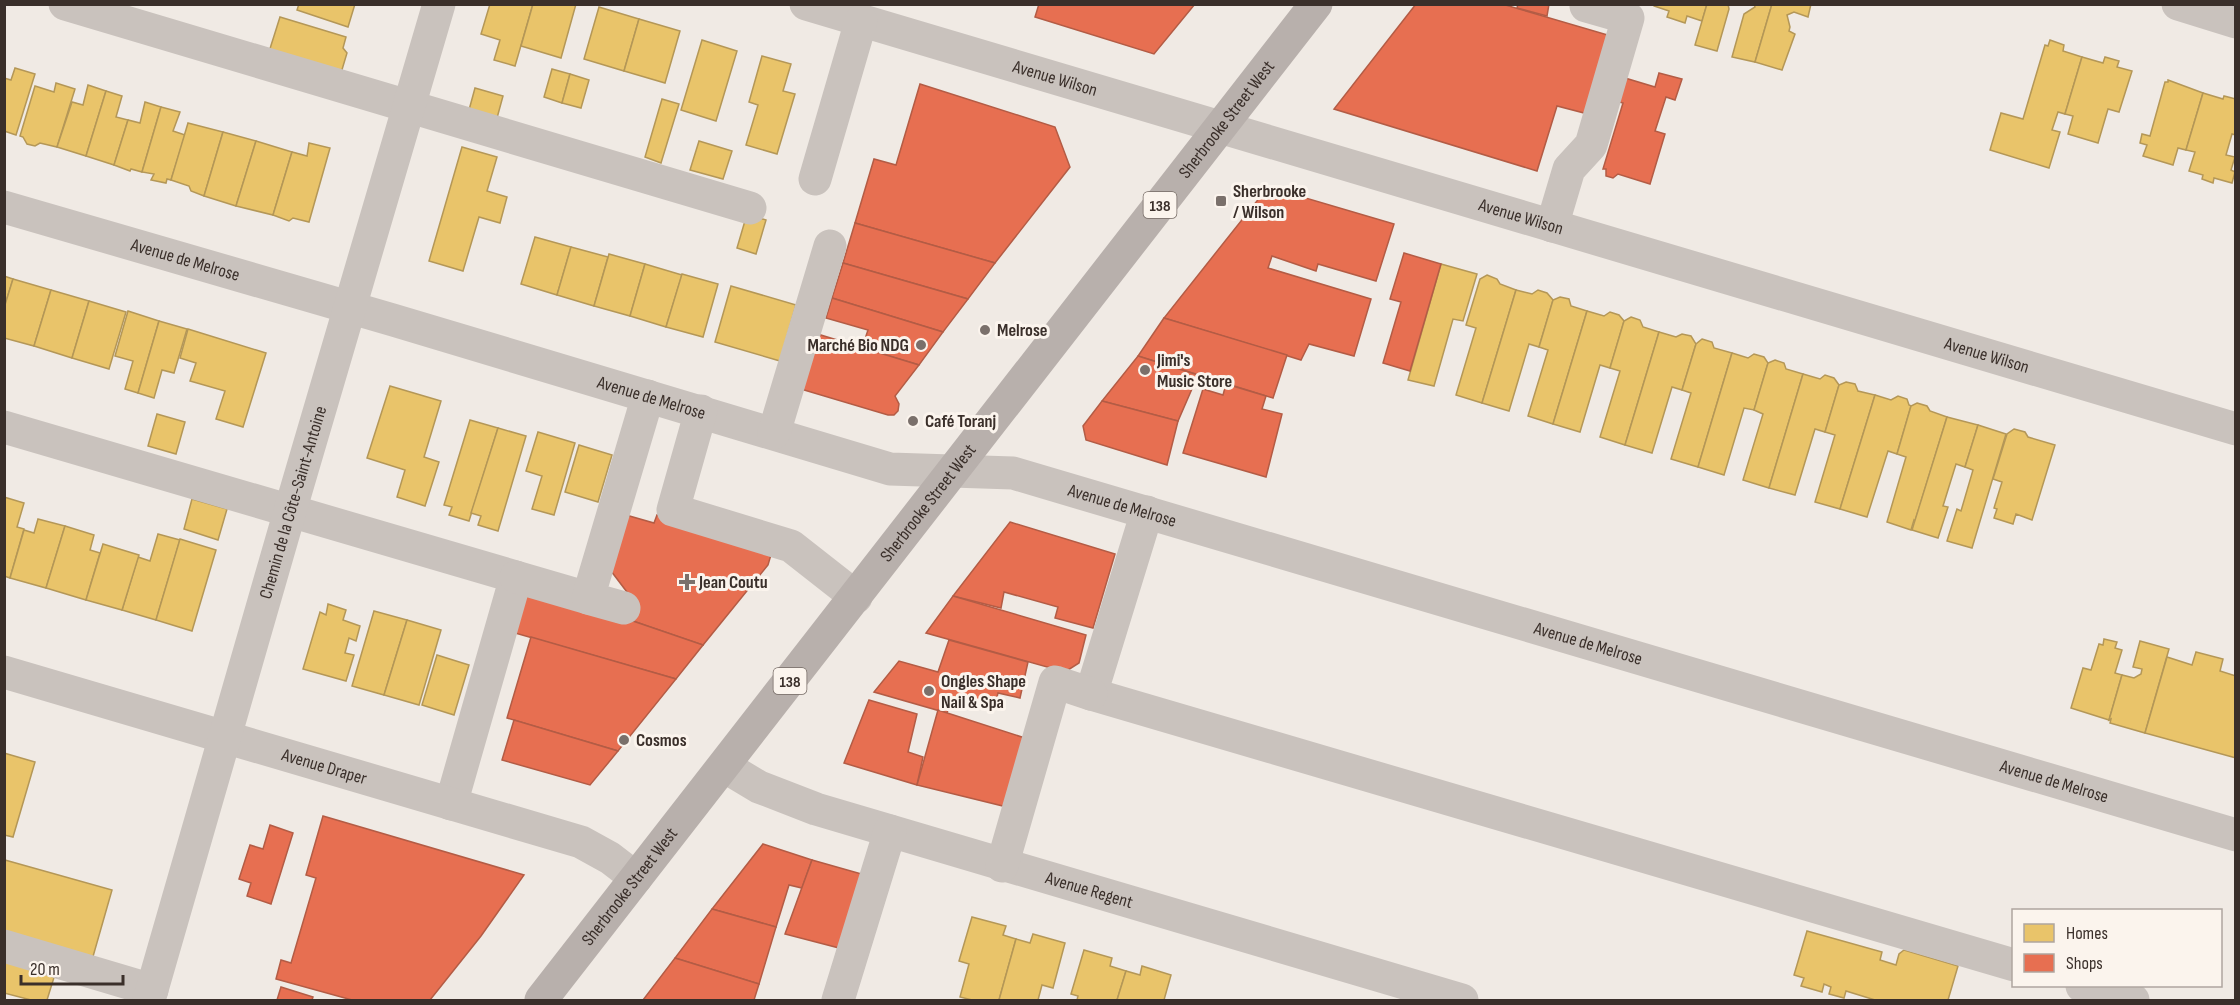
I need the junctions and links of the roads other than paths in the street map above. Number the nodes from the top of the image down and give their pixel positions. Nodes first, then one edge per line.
1 (65, 4) edge
2 (439, 4) edge
3 (806, 4) edge
4 (1316, 4) edge
5 (2178, 4) edge
6 (1586, 6) dead end
7 (861, 21) junction
8 (2235, 22) edge
9 (409, 107) junction
10 (1220, 127) junction
11 (815, 179) dead end
12 (4, 207) edge
13 (750, 208) dead end
14 (1552, 226) junction
15 (830, 246) dead end
16 (350, 308) junction
17 (648, 396) junction
18 (701, 411) junction
19 (4, 427) edge
20 (2235, 429) edge
21 (774, 433) junction
22 (954, 472) junction
23 (290, 511) junction
24 (1147, 512) junction
25 (516, 577) junction
26 (856, 597) junction
27 (588, 598) junction
28 (624, 608) dead end
29 (4, 672) edge
30 (1091, 694) junction
31 (225, 737) junction
32 (723, 766) junction
33 (451, 804) junction
34 (890, 831) junction
35 (2235, 835) edge
36 (1002, 866) junction
37 (636, 878) junction
38 (4, 946) edge
39 (2012, 965) edge
40 (2086, 987) edge
41 (151, 995) edge
42 (541, 1000) edge
43 (838, 1000) edge
44 (1462, 1000) edge
45 (2133, 1000) edge

1 - 9 street
2 - 9 street, Chemin de la Côte-Saint-Antoine
3 - 7 street, Avenue Wilson
4 - 10 main road, Sherbrooke Street West / 138
5 - 8 street
6 - 14 street
7 - 10 street, Avenue Wilson
7 - 11 street
9 - 13 street
9 - 16 street, Chemin de la Côte-Saint-Antoine
10 - 14 street, Avenue Wilson
10 - 22 main road, Sherbrooke Street West / 138
12 - 16 street, Avenue de Melrose
14 - 20 street, Avenue Wilson
15 - 21 street
16 - 17 street, Avenue de Melrose
16 - 23 street, Chemin de la Côte-Saint-Antoine
17 - 18 street, Avenue de Melrose
17 - 27 street
18 - 21 street, Avenue de Melrose
18 - 26 street
19 - 23 street
21 - 22 street, Avenue de Melrose
22 - 24 street, Avenue de Melrose
22 - 26 main road, Sherbrooke Street West / 138
23 - 25 street
23 - 31 street, Chemin de la Côte-Saint-Antoine
24 - 30 street
24 - 35 street, Avenue de Melrose
25 - 27 street
25 - 33 street
26 - 32 main road, Sherbrooke Street West / 138
27 - 28 street
29 - 31 street, Avenue Draper
30 - 36 street
30 - 39 street
31 - 33 street, Avenue Draper
31 - 41 street, Chemin de la Côte-Saint-Antoine
32 - 34 street, Avenue Regent
32 - 37 main road, Sherbrooke Street West / 138
33 - 37 street, Avenue Draper
34 - 36 street, Avenue Regent
34 - 43 street
36 - 44 street, Avenue Regent
37 - 42 main road, Sherbrooke Street West / 138
38 - 41 street
40 - 45 street

